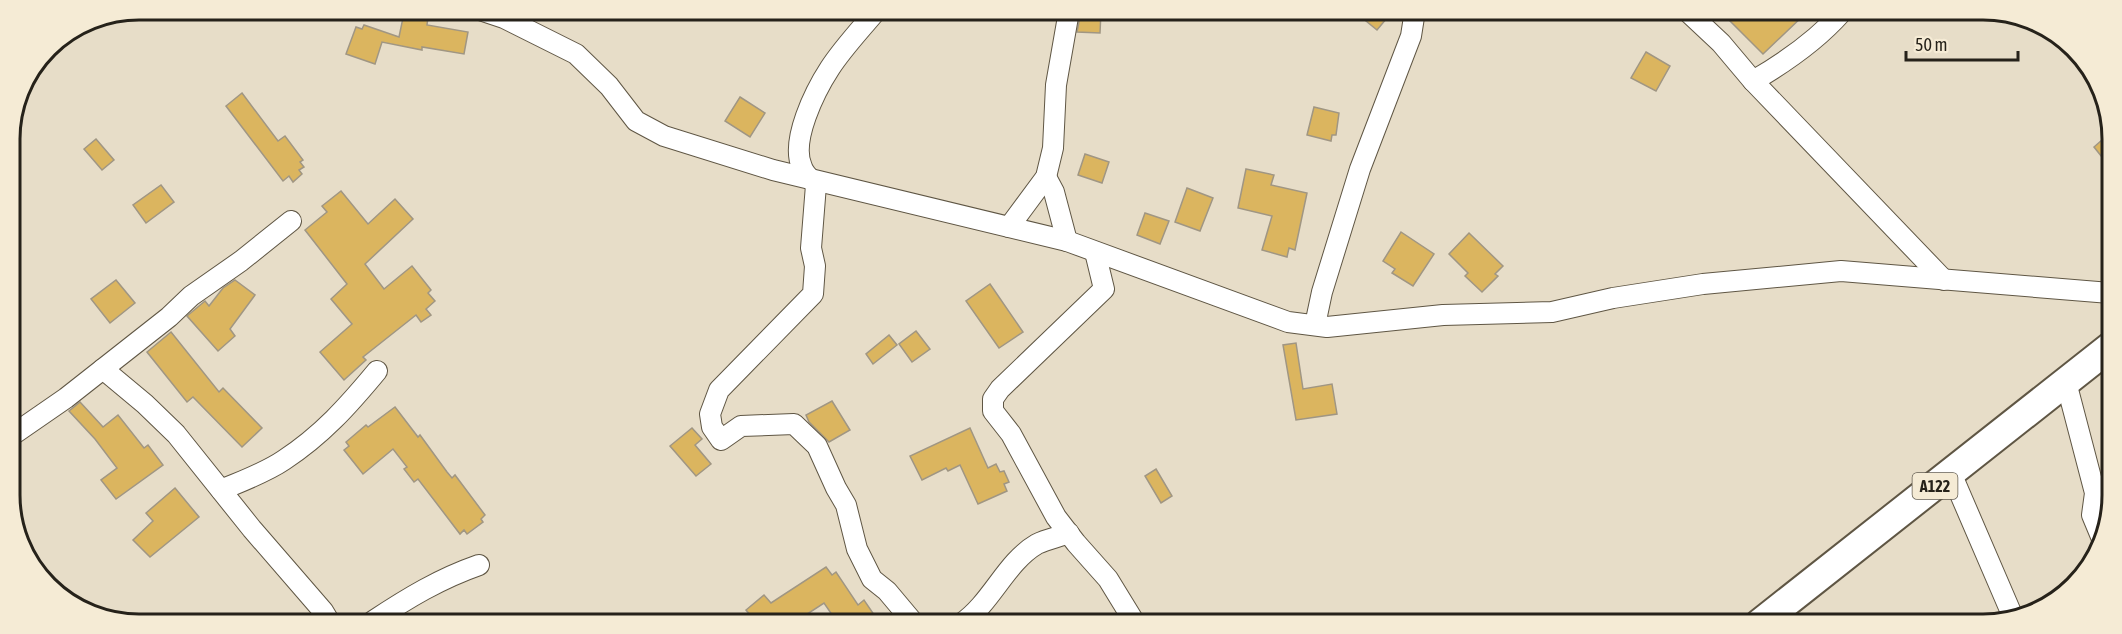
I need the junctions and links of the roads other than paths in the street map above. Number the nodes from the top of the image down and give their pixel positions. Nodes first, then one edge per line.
1 (508, 20) edge
2 (869, 20) edge
3 (1067, 20) edge
4 (1414, 20) edge
5 (1696, 20) edge
6 (1833, 20) edge
7 (1753, 81) junction
8 (1046, 177) junction
9 (812, 179) junction
10 (291, 221) dead end
11 (1009, 227) junction
12 (1067, 241) junction
13 (1095, 252) junction
14 (1134, 266) junction
15 (1944, 280) junction
16 (1104, 289) junction
17 (2102, 292) edge
18 (1314, 325) junction
19 (2102, 353) edge
20 (103, 369) junction
21 (377, 371) dead end
22 (2066, 382) junction
23 (20, 430) edge
24 (1952, 473) junction
25 (221, 490) junction
26 (2097, 529) edge
27 (1069, 533) junction
28 (479, 565) dead end
29 (2010, 611) edge
30 (1130, 614) edge
31 (1772, 614) edge
32 (325, 615) edge
33 (383, 615) edge
34 (907, 615) edge
35 (970, 615) edge

1 - 9 street
2 - 9 street
3 - 8 street
4 - 18 street
5 - 7 street
6 - 7 street
7 - 15 street
8 - 11 street
8 - 12 street
9 - 11 street
9 - 34 street
10 - 20 street
11 - 12 street
12 - 13 street
13 - 14 street
13 - 16 street
14 - 16 street
14 - 18 street
15 - 17 street
15 - 18 street
16 - 27 street
19 - 22 highway, A122
20 - 23 street
20 - 25 street
21 - 25 street
22 - 24 highway, A122
22 - 26 street
24 - 29 street
24 - 31 highway, A122
25 - 32 street
27 - 30 street
27 - 35 street
28 - 33 street

